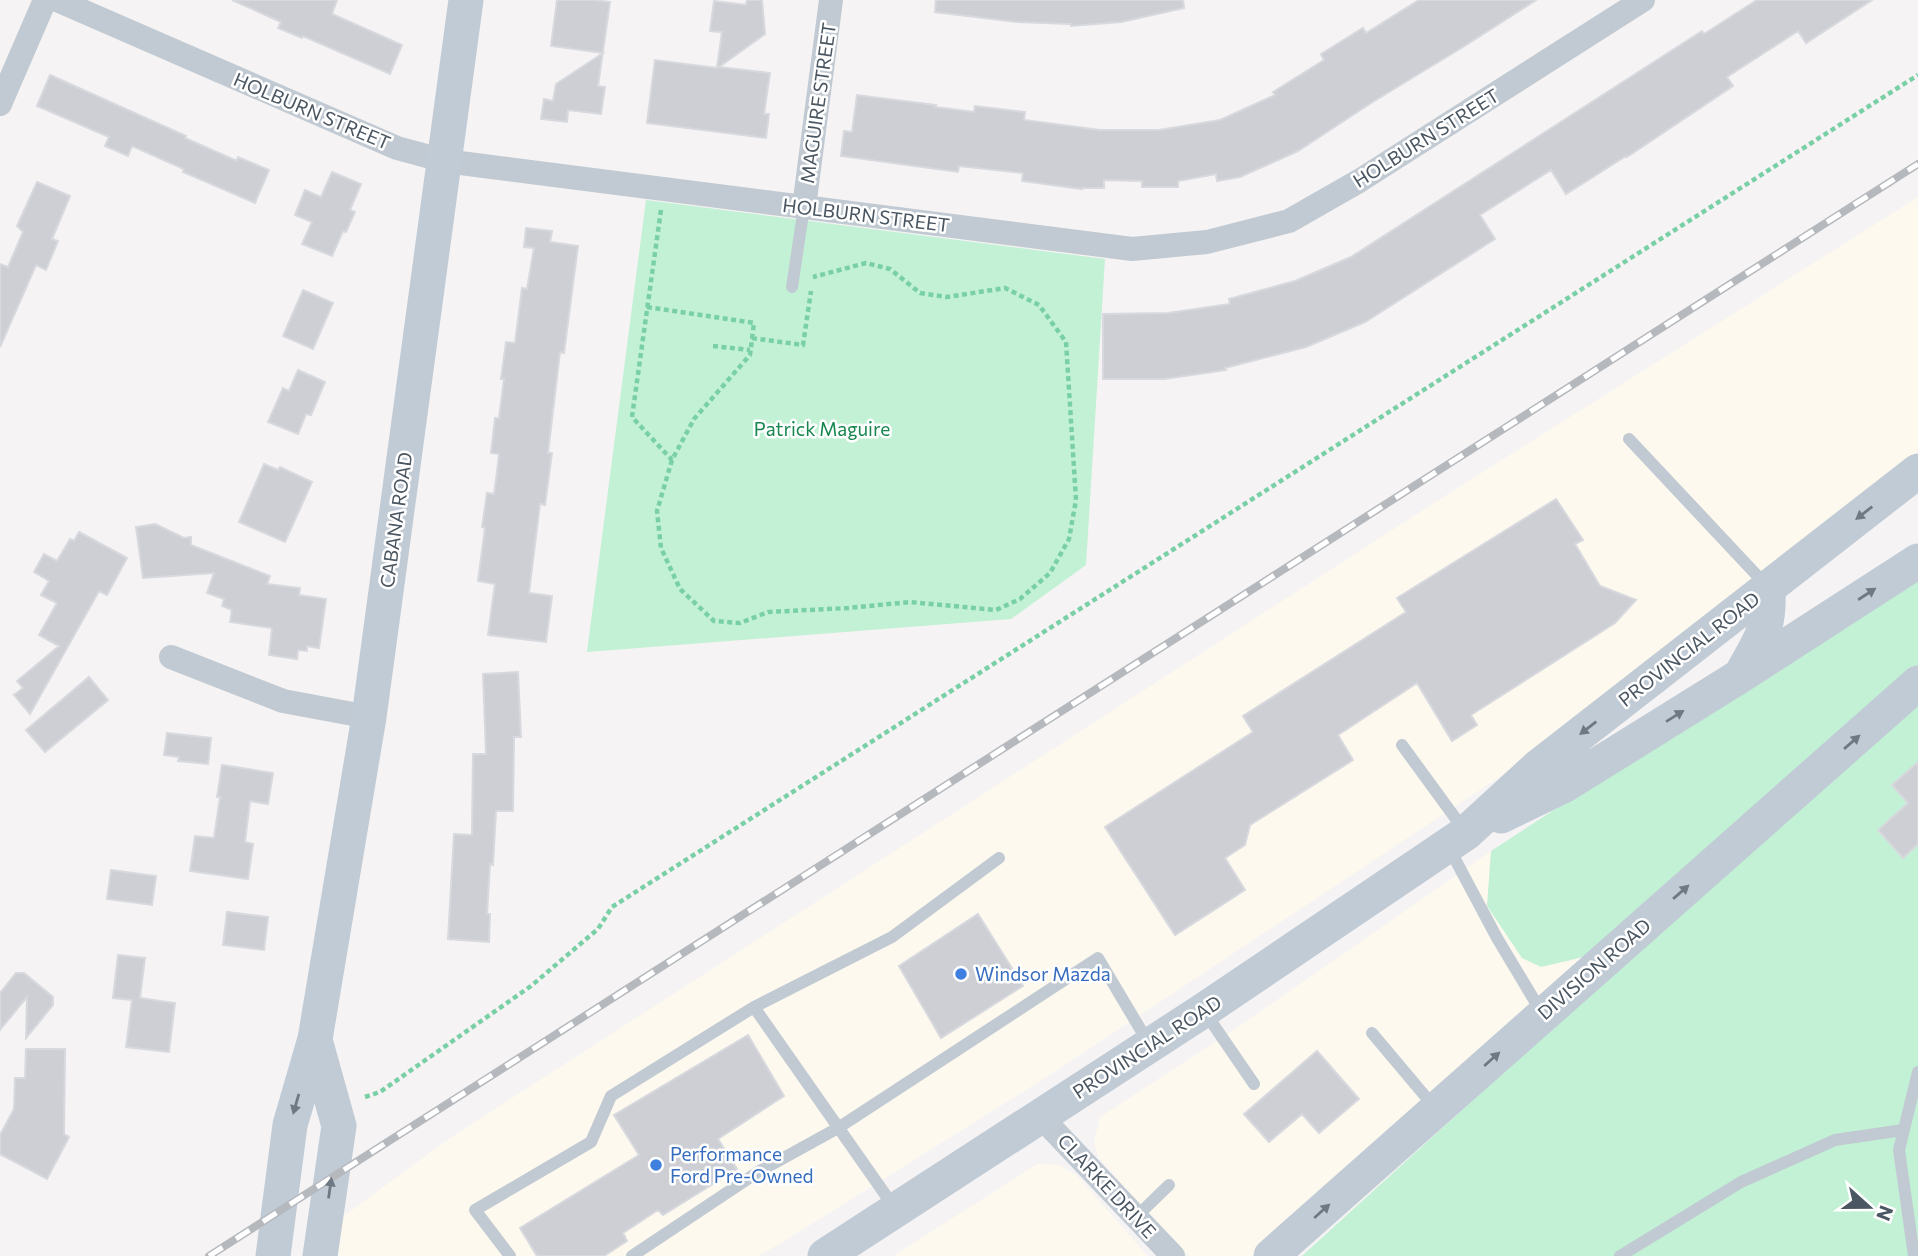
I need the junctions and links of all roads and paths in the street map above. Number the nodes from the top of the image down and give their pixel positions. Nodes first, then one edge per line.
1 (45, 0) edge
2 (57, 0) edge
3 (466, 0) edge
4 (831, 0) edge
5 (1643, 0) edge
6 (1918, 75) edge
7 (0, 104) edge
8 (445, 161) junction
9 (804, 207) junction
10 (660, 210) dead end
11 (815, 265) dead end
12 (792, 287) dead end
13 (811, 290) dead end
14 (647, 307) junction
15 (752, 338) junction
16 (713, 345) dead end
17 (750, 350) junction
18 (1629, 439) dead end
19 (672, 460) junction
20 (1918, 471) edge
21 (1918, 561) edge
22 (1768, 588) junction
23 (171, 657) dead end
24 (1740, 676) junction
25 (1918, 683) edge
26 (369, 718) junction
27 (1402, 745) dead end
28 (1457, 839) junction
29 (999, 858) dead end
30 (754, 1007) junction
31 (1204, 1010) junction
32 (1542, 1014) junction
33 (1371, 1032) dead end
34 (315, 1039) junction
35 (1150, 1045) junction
36 (1918, 1072) edge
37 (1254, 1084) dead end
38 (365, 1097) dead end
39 (1436, 1109) junction
40 (1041, 1117) junction
41 (838, 1128) junction
42 (1903, 1130) junction
43 (1169, 1185) dead end
44 (896, 1211) junction
45 (1136, 1217) junction
46 (273, 1256) edge
47 (320, 1256) edge
48 (510, 1256) edge
49 (632, 1256) edge
50 (825, 1256) edge
51 (1173, 1256) edge
52 (1271, 1256) edge
53 (1620, 1256) edge
54 (1914, 1256) edge

1 - 7 street
2 - 8 street, HOLBURN STREET
3 - 8 main road, CABANA ROAD
4 - 9 street, MAGUIRE STREET
5 - 9 street, HOLBURN STREET
6 - 38 path
8 - 9 street, HOLBURN STREET
8 - 26 main road, CABANA ROAD
9 - 12 lane
10 - 14 path
11 - 19 path
13 - 15 path
14 - 15 path
14 - 19 path
15 - 17 path
16 - 17 path
17 - 19 path
18 - 22 lane
20 -> 22 main road, PROVINCIAL ROAD
24 -> 21 main road, PROVINCIAL ROAD
22 - 24 main road
22 -> 28 main road, PROVINCIAL ROAD
23 - 26 street
28 -> 24 main road, PROVINCIAL ROAD
32 -> 25 main road, DIVISION ROAD
26 - 34 main road, CABANA ROAD
27 - 28 lane
28 - 31 main road, PROVINCIAL ROAD
28 - 32 lane
29 - 30 lane
30 - 41 lane
30 - 48 lane
31 - 35 main road, PROVINCIAL ROAD
31 - 37 lane
39 -> 32 main road, DIVISION ROAD
33 - 39 lane
34 -> 46 main road, CABANA ROAD
47 -> 34 main road, CABANA ROAD
35 - 40 main road, PROVINCIAL ROAD
35 - 41 lane
36 - 42 lane
52 -> 39 main road, DIVISION ROAD
40 - 44 main road, PROVINCIAL ROAD
40 - 45 street, CLARKE DRIVE
41 - 44 lane
41 - 49 lane
42 - 53 lane
42 - 54 lane
43 - 45 lane
44 - 50 main road, PROVINCIAL ROAD
45 - 51 street, CLARKE DRIVE

